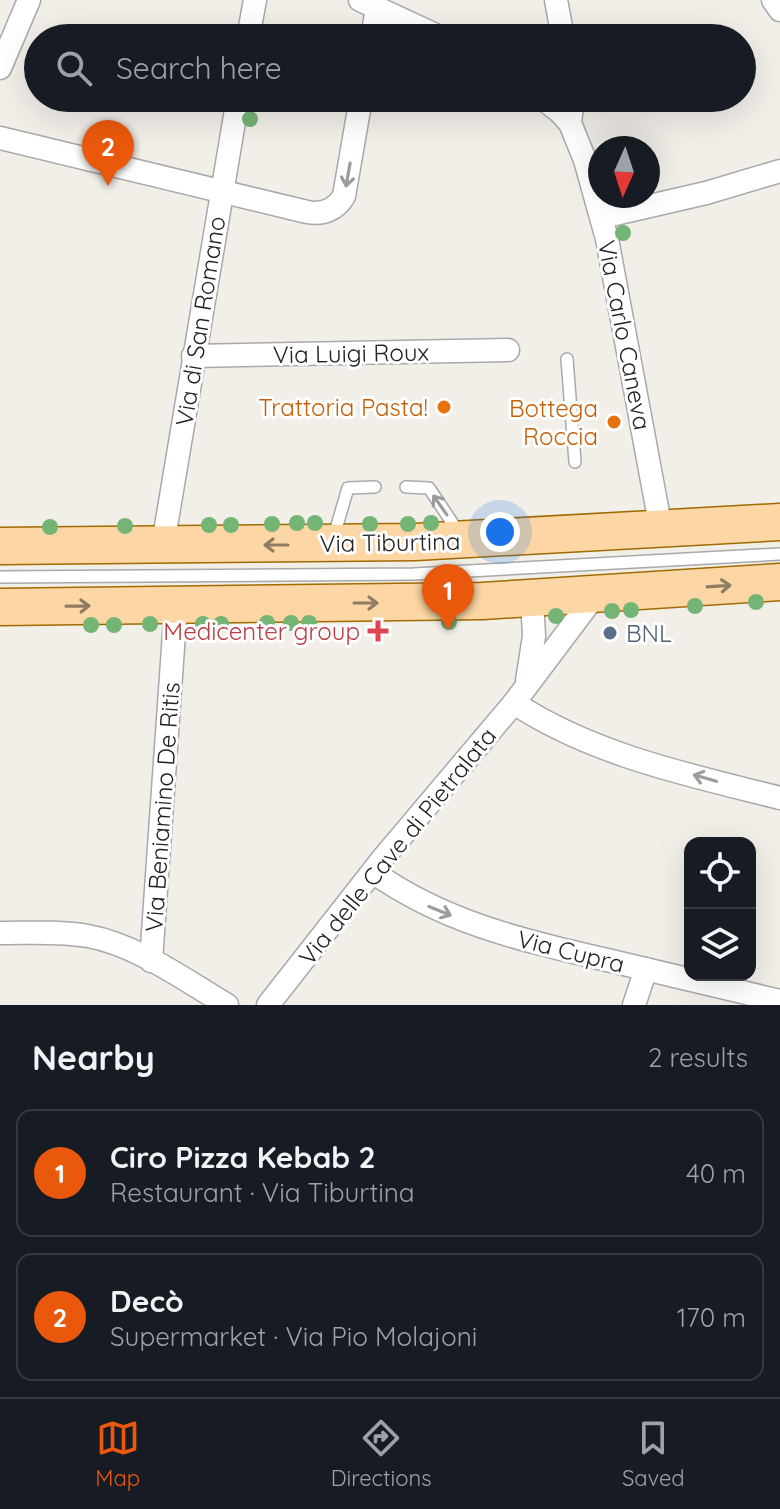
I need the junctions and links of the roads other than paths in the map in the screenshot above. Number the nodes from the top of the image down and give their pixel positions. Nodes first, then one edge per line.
1 (29, 0) edge
2 (255, 0) edge
3 (556, 0) edge
4 (773, 0) edge
5 (369, 4) edge
6 (780, 10) edge
7 (251, 24) edge
8 (371, 24) edge
9 (412, 24) edge
10 (560, 24) edge
11 (0, 68) edge
12 (235, 112) edge
13 (359, 112) edge
14 (560, 112) edge
15 (571, 112) edge
16 (570, 123) junction
17 (0, 138) edge
18 (780, 171) edge
19 (221, 192) junction
20 (602, 217) junction
21 (508, 350) dead end
22 (193, 356) junction
23 (567, 359) dead end
24 (575, 462) dead end
25 (375, 487) dead end
26 (406, 487) dead end
27 (780, 522) edge
28 (661, 529) junction
29 (464, 541) junction
30 (163, 544) junction
31 (332, 545) junction
32 (0, 546) edge
33 (780, 554) edge
34 (0, 577) edge
35 (606, 579) junction
36 (780, 582) edge
37 (531, 584) junction
38 (176, 605) junction
39 (0, 607) edge
40 (520, 694) junction
41 (780, 798) edge
42 (373, 872) junction
43 (0, 933) edge
44 (151, 961) junction
45 (646, 969) junction
46 (780, 1001) edge
47 (227, 1005) edge
48 (268, 1005) edge
49 (634, 1005) edge

1 - 11 street
2 - 7 street
3 - 10 street
4 - 6 street
5 - 8 street
5 - 9 street
12 - 19 street, Via di San Romano
13 -> 19 street
14 - 16 street
15 - 16 street, Via Carlo Caneva
16 - 20 street, Via Carlo Caneva
17 - 19 street
18 - 20 street
19 - 22 street, Via di San Romano
20 - 28 street, Via Carlo Caneva
21 - 22 street, Via Luigi Roux
22 - 30 street, Via di San Romano
23 - 24 lane
25 - 31 lane
29 -> 26 lane
27 - 28 main road, Via Tiburtina
28 - 29 main road, Via Tiburtina
29 - 31 main road, Via Tiburtina
31 -> 30 main road, Via Tiburtina
30 - 32 main road, Via Tiburtina
33 - 35 lane, Via Tiburtina
34 - 37 lane, Via Tiburtina
35 -> 36 main road, Via Tiburtina
35 - 37 main road, Via Tiburtina
35 - 40 street, Via delle Cave di Pietralata
38 -> 37 main road, Via Tiburtina
37 - 40 street
39 -> 38 main road, Via Tiburtina
38 - 44 street, Via Beniamino De Ritis
41 -> 40 street
40 - 42 street, Via delle Cave di Pietralata
42 -> 45 street, Via Cupra
42 - 48 street, Via delle Cave di Pietralata
43 - 44 street
44 - 47 street
45 - 46 street, Via Cupra
45 - 49 street

